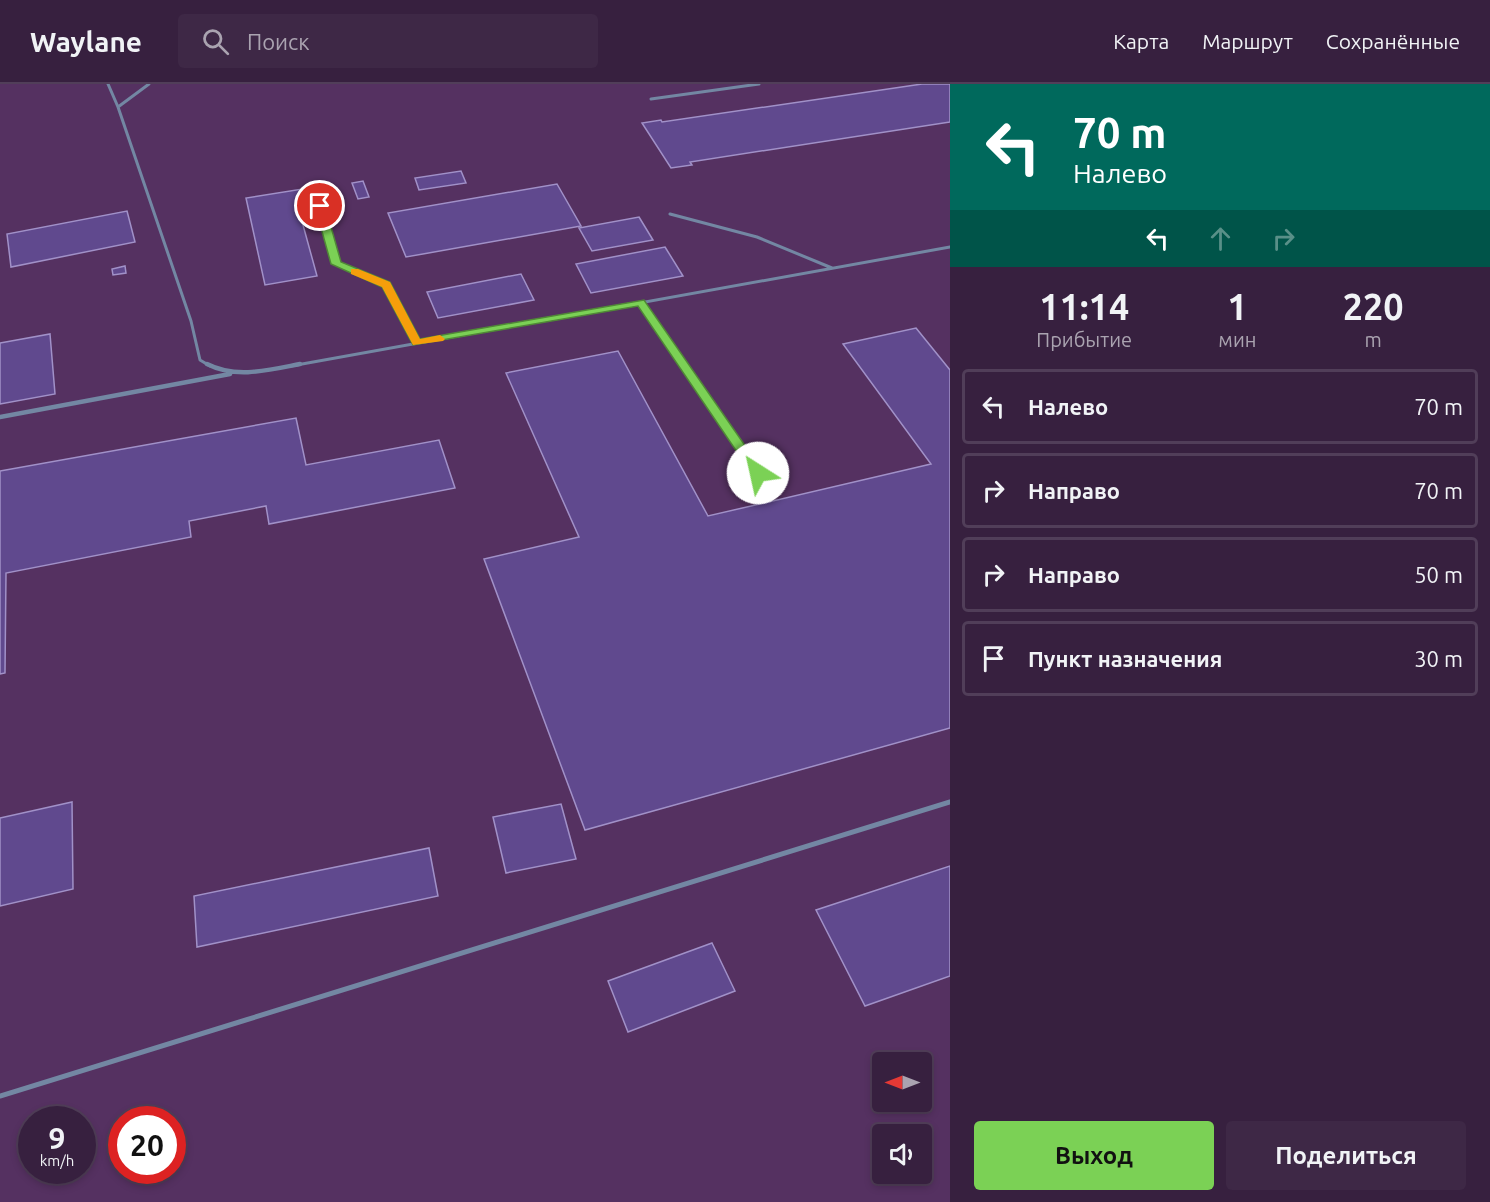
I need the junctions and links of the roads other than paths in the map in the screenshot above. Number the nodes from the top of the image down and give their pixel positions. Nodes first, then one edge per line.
1 (108, 84) edge
2 (149, 84) edge
3 (759, 84) edge
4 (651, 99) dead end
5 (118, 107) junction
6 (320, 206) dead end
7 (670, 214) dead end
8 (950, 248) edge
9 (832, 268) junction
10 (640, 302) junction
11 (417, 343) junction
12 (231, 374) junction
13 (0, 417) edge
14 (758, 473) dead end
15 (950, 802) edge
16 (0, 1096) edge

1 - 5 lane
2 - 5 lane
3 - 4 lane
5 - 12 lane
6 - 11 lane
7 - 9 lane
8 - 9 lane
9 - 10 lane
10 - 11 lane
10 - 14 lane
11 - 12 lane
12 - 13 lane
15 - 16 lane

